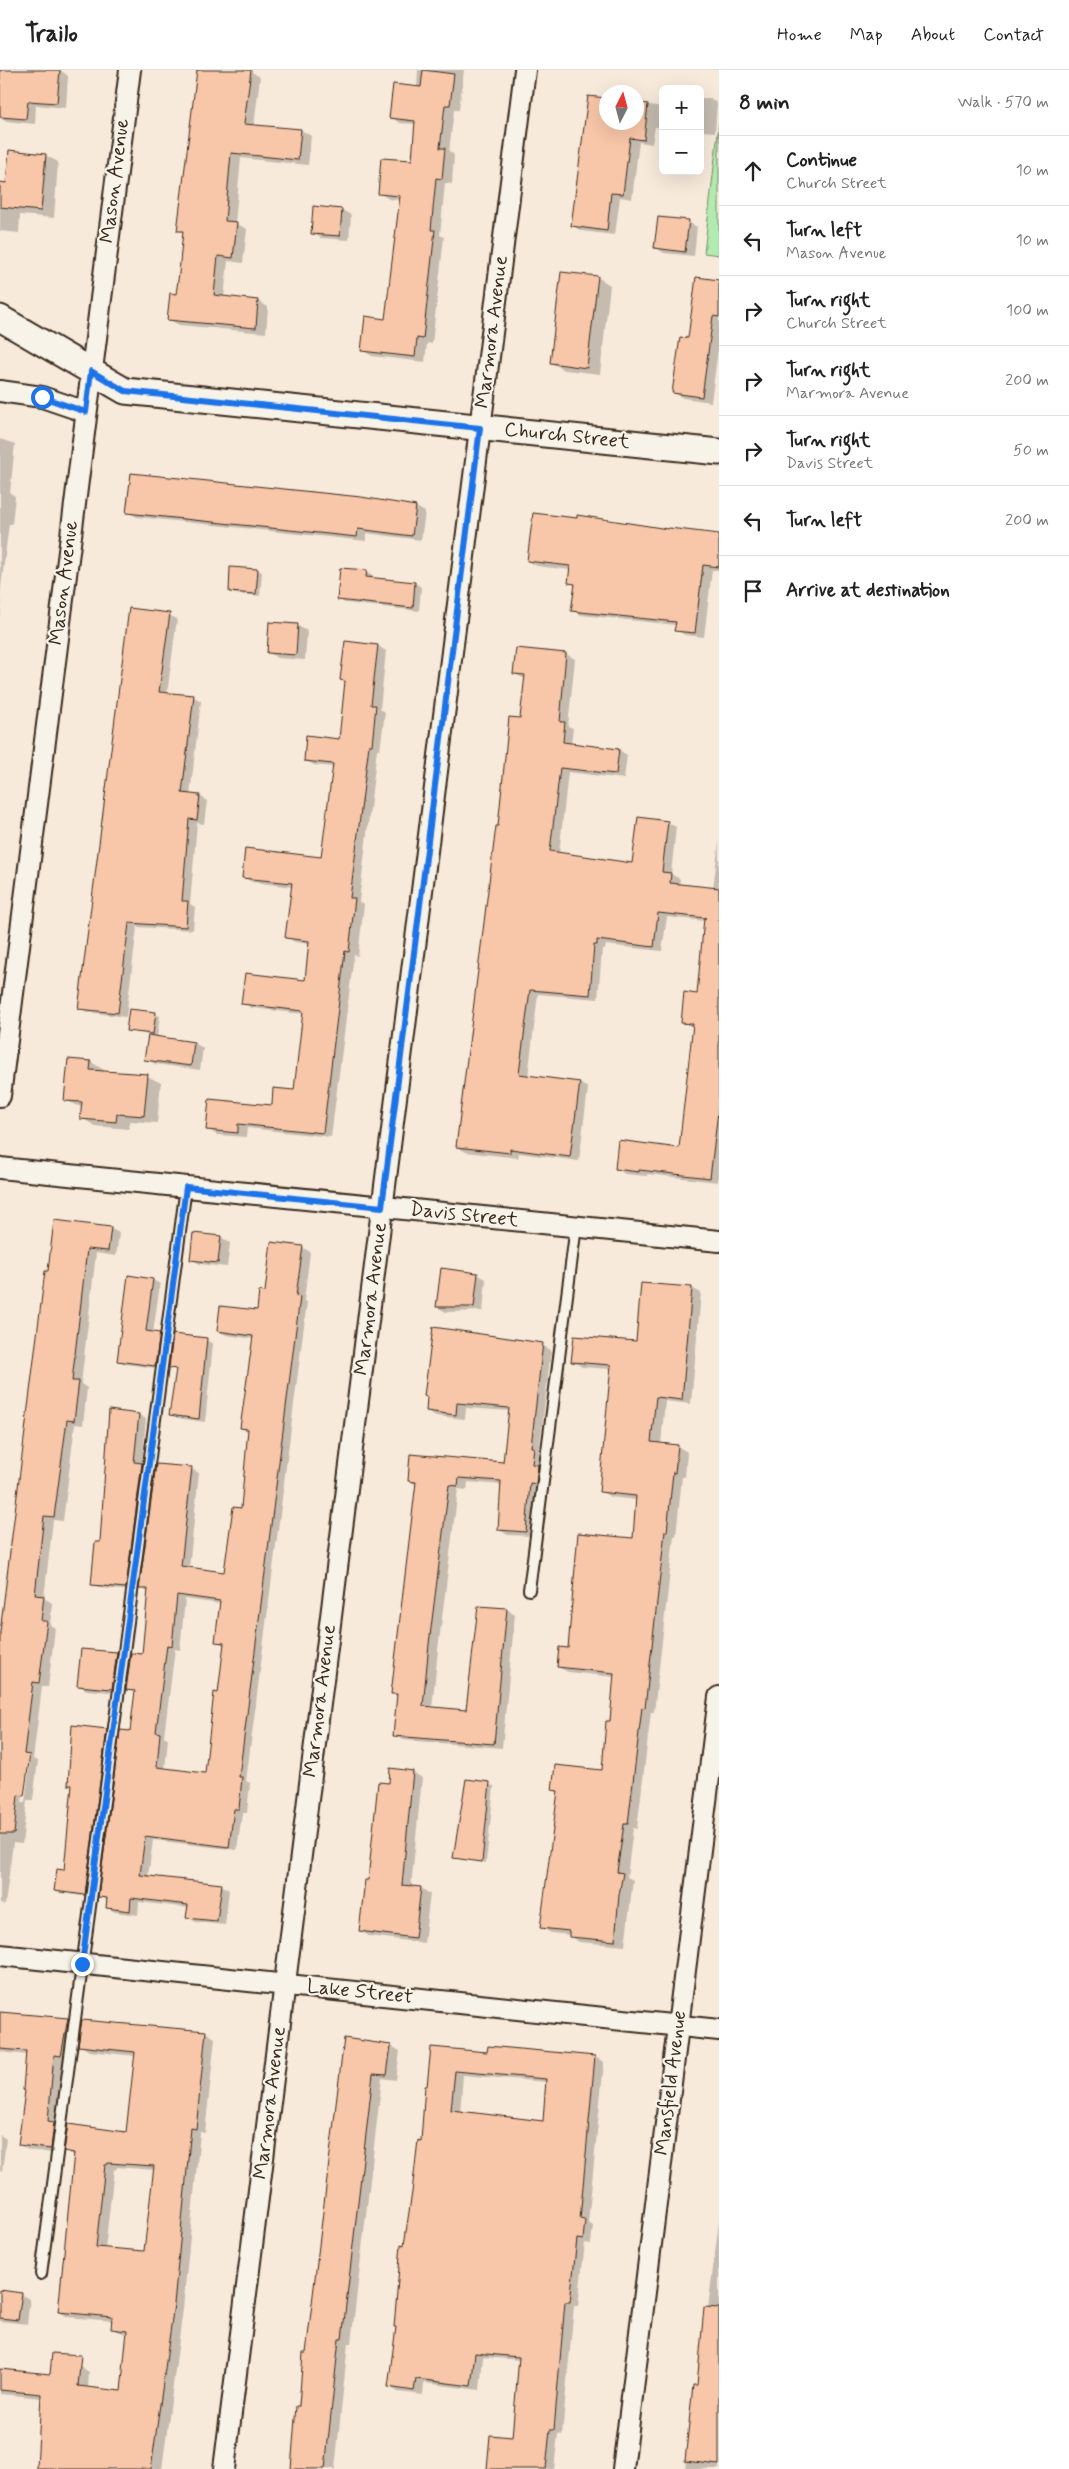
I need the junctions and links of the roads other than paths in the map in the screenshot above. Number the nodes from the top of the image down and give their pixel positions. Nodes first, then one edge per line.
1 (130, 70) edge
2 (525, 70) edge
3 (0, 318) edge
4 (91, 371) junction
5 (0, 391) edge
6 (86, 412) junction
7 (480, 428) junction
8 (719, 452) edge
9 (0, 1096) edge
10 (0, 1168) edge
11 (186, 1187) junction
12 (382, 1207) junction
13 (576, 1226) junction
14 (719, 1241) edge
15 (529, 1590) dead end
16 (719, 1697) edge
17 (0, 1955) edge
18 (82, 1964) junction
19 (285, 1984) junction
20 (678, 2025) junction
21 (719, 2030) edge
22 (41, 2274) dead end
23 (224, 2469) edge
24 (622, 2469) edge

1 - 4 street, Mason Avenue
2 - 7 street, Marmora Avenue
3 - 4 street, Church Street
4 - 6 street, Mason Avenue
4 - 7 street, Church Street
5 - 6 street
6 - 9 street, Mason Avenue
7 - 8 street, Church Street
7 - 12 street, Marmora Avenue
10 - 11 street, Davis Street
11 - 12 street, Davis Street
11 - 18 lane
12 - 13 street, Davis Street
12 - 19 street, Marmora Avenue
13 - 14 street, Davis Street
13 - 15 lane
16 - 20 street, Mansfield Avenue
17 - 18 street, Lake Street
18 - 19 street, Lake Street
18 - 22 lane
19 - 20 street, Lake Street
19 - 23 street, Marmora Avenue
20 - 21 street, Lake Street
20 - 24 street, Mansfield Avenue

